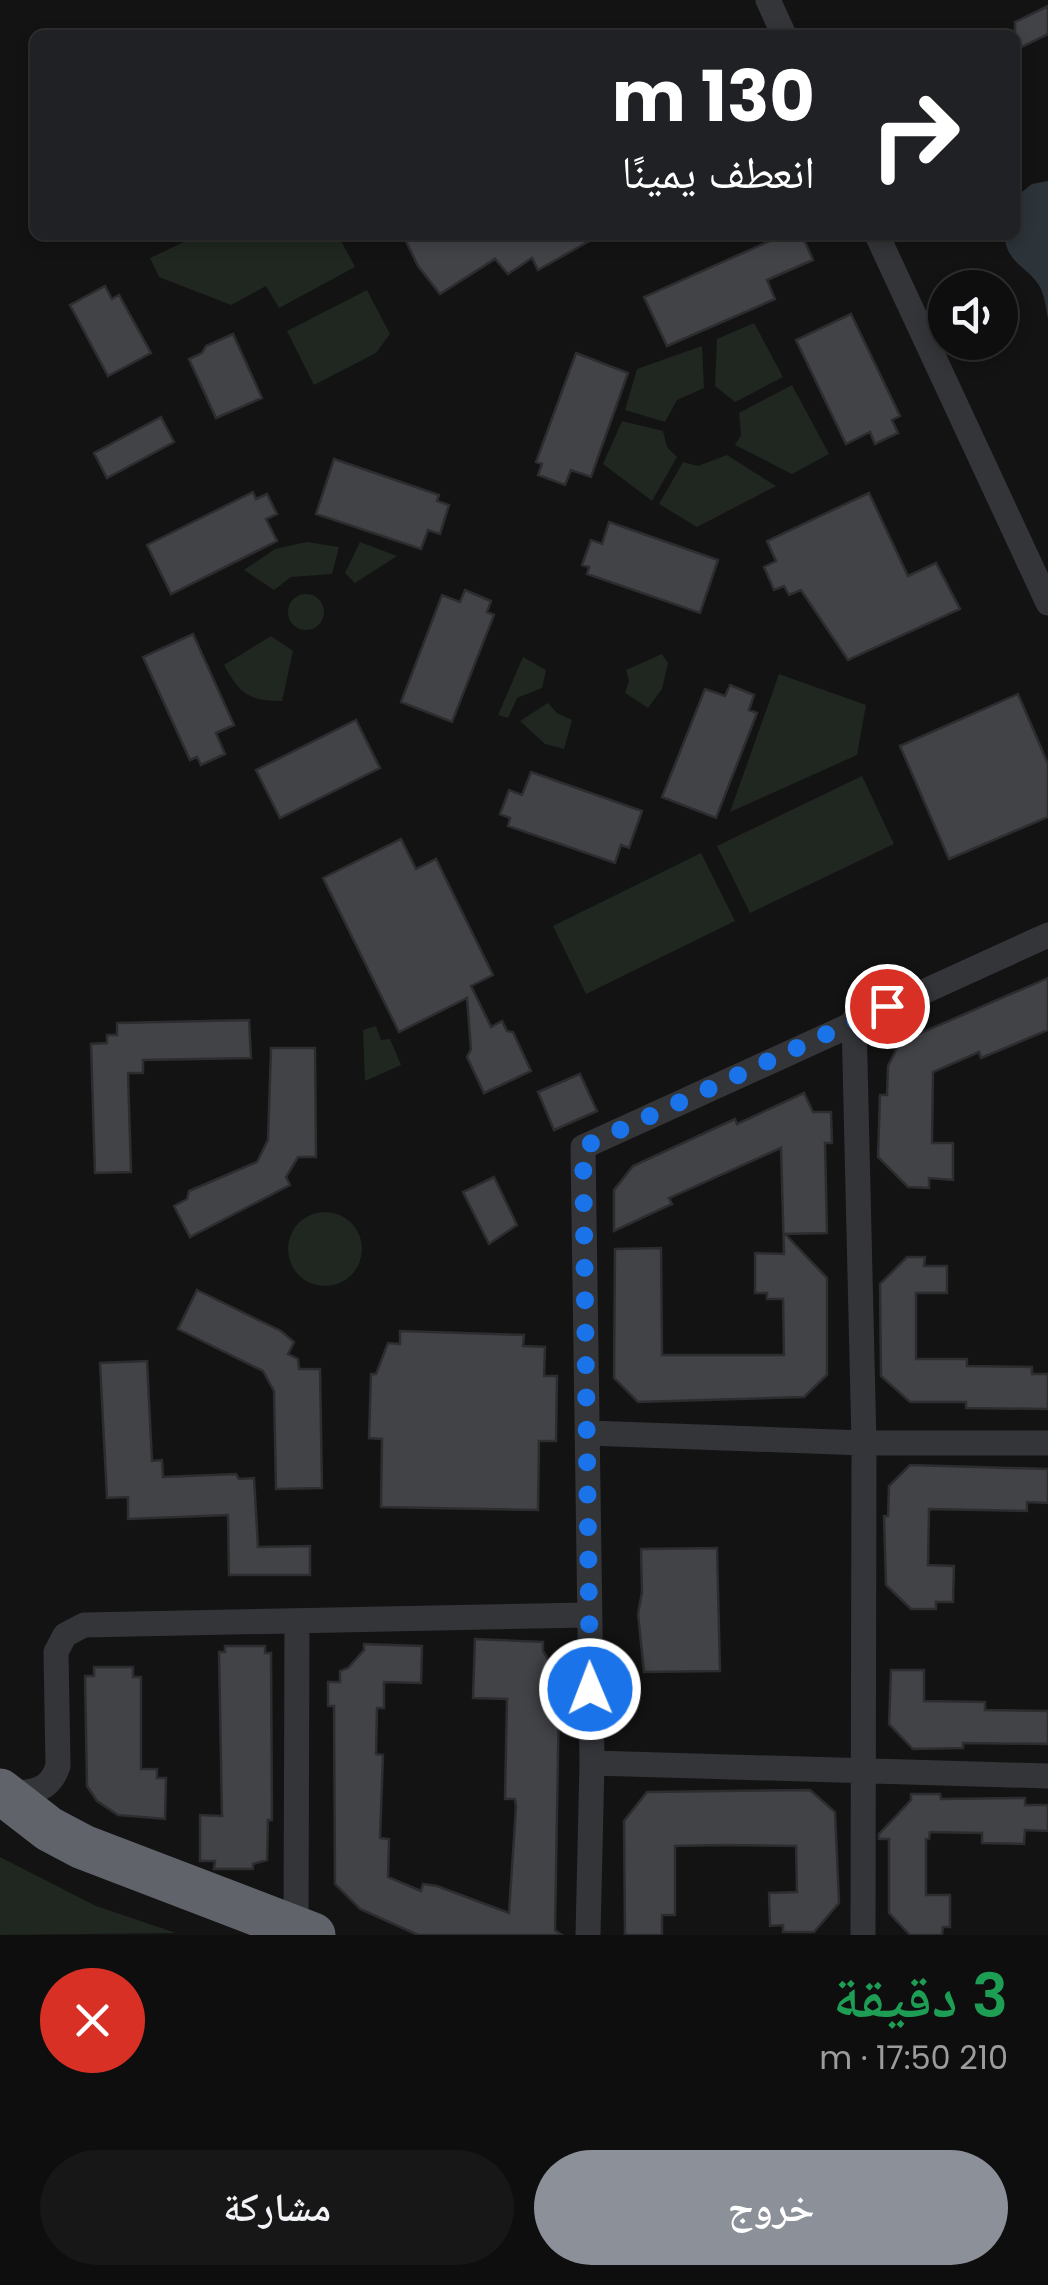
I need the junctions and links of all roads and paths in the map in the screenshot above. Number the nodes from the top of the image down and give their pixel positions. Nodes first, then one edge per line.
1 (768, 0) edge
2 (782, 30) edge
3 (879, 240) edge
4 (1048, 603) edge
5 (1048, 934) edge
6 (854, 1020) junction
7 (588, 1433) junction
8 (864, 1443) junction
9 (1048, 1443) edge
10 (588, 1615) junction
11 (297, 1622) junction
12 (592, 1763) junction
13 (864, 1770) junction
14 (1048, 1776) edge
15 (1, 1803) edge
16 (304, 1932) edge
17 (251, 1935) edge
18 (588, 1935) edge
19 (863, 1935) edge

1 - 2 street
3 - 4 street
5 - 6 street
6 - 7 street
6 - 8 street
7 - 8 street
7 - 10 street
8 - 9 street
8 - 13 street
10 - 11 street
10 - 12 street
11 - 15 street
11 - 16 street
12 - 13 street
12 - 18 street
13 - 14 street
13 - 19 street
15 - 16 highway
15 - 17 highway

